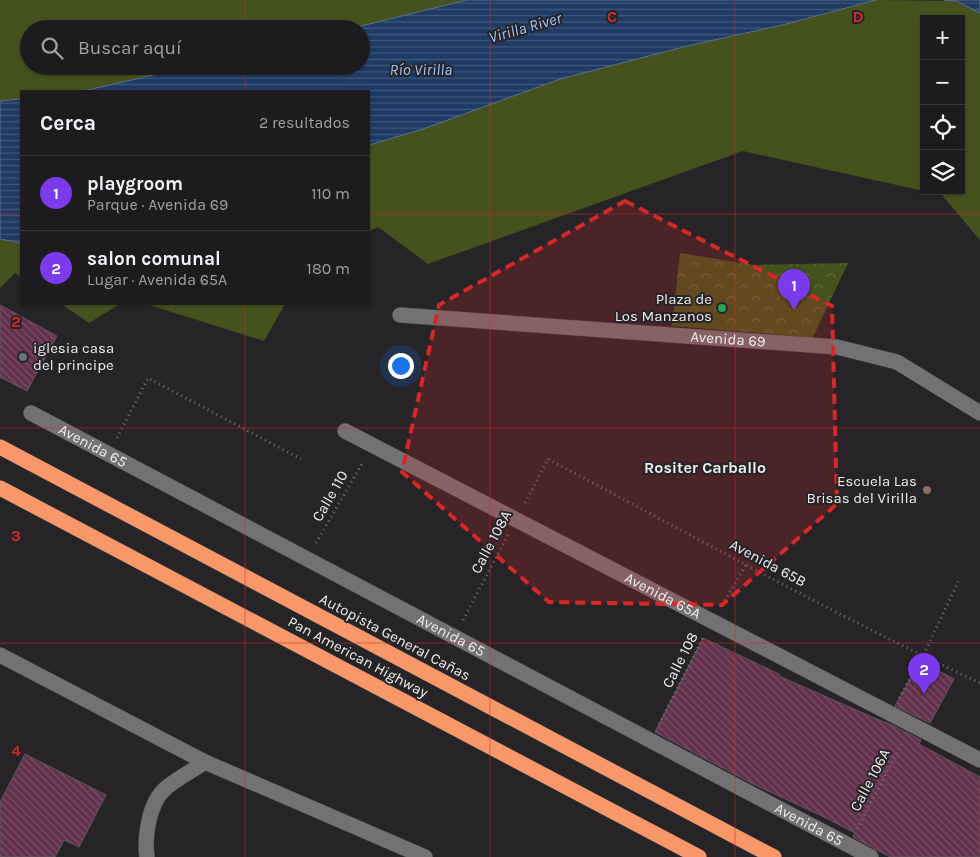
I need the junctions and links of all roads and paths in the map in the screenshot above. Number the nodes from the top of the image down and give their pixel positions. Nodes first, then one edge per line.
1 (400, 314) dead end
2 (31, 413) dead end
3 (980, 414) edge
4 (345, 431) dead end
5 (372, 445) junction
6 (0, 447) edge
7 (109, 454) junction
8 (301, 459) dead end
9 (548, 459) joint
10 (0, 488) edge
11 (516, 520) junction
12 (307, 559) junction
13 (746, 565) junction
14 (959, 580) dead end
15 (712, 622) junction
16 (455, 637) junction
17 (0, 655) edge
18 (922, 656) junction
19 (980, 683) edge
20 (892, 714) junction
21 (912, 725) junction
22 (650, 740) junction
23 (980, 760) edge
24 (205, 762) junction
25 (848, 844) junction
26 (147, 857) edge
27 (425, 857) edge
28 (699, 857) edge
29 (774, 857) edge
30 (871, 857) edge

1 - 3 street, Avenida 69
2 - 7 street, Avenida 65
4 - 5 street, Avenida 65A
5 - 11 street, Avenida 65A
5 - 12 path, Calle 110
6 - 29 highway, Autopista General Cañas
7 - 8 path
7 - 12 street, Avenida 65
9 - 11 path, Calle 108A
9 - 13 path, Avenida 65B
10 - 28 highway, Pan American Highway
11 - 15 street, Avenida 65A
11 - 16 path, Calle 108A
12 - 16 street, Avenida 65
13 - 15 path, Calle 108
13 - 18 path, Avenida 65B
14 - 18 path
15 - 20 street, Avenida 65A
15 - 22 path, Calle 108
16 - 22 street, Avenida 65
17 - 24 street
18 - 19 path, Avenida 65B
18 - 20 path
20 - 21 street, Avenida 65A
21 - 23 street, Avenida 65A
21 - 25 path, Calle 106A
22 - 25 street, Avenida 65
24 - 26 street
24 - 27 street
25 - 30 street, Avenida 65

